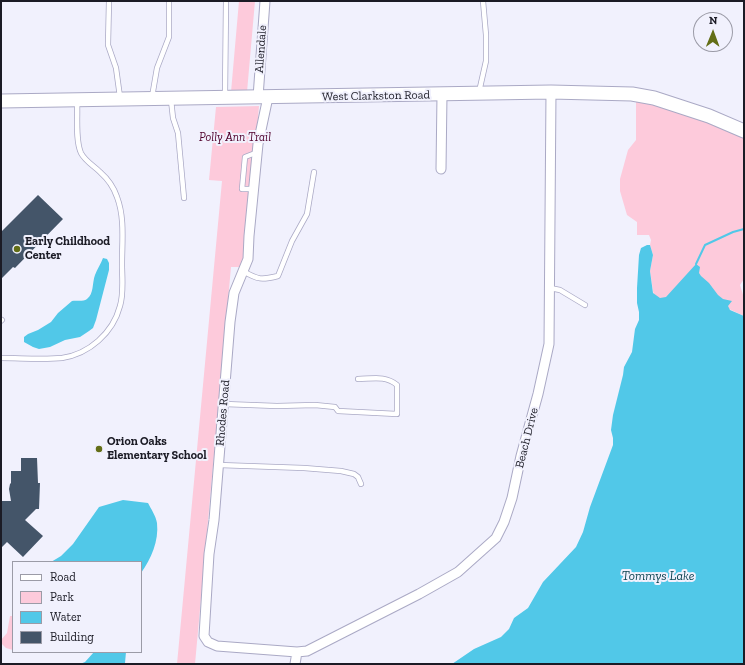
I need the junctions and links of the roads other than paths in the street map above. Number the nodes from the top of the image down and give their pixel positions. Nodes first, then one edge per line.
1 (109, 1) edge
2 (169, 1) edge
3 (226, 1) edge
4 (265, 1) edge
5 (483, 1) edge
6 (551, 92) junction
7 (478, 94) junction
8 (442, 95) junction
9 (263, 97) junction
10 (224, 98) junction
11 (120, 99) junction
12 (152, 99) junction
13 (171, 99) junction
14 (77, 100) junction
15 (1, 101) edge
16 (744, 131) edge
17 (440, 169) dead end
18 (314, 172) dead end
19 (184, 198) dead end
20 (243, 271) junction
21 (550, 288) junction
22 (585, 305) dead end
23 (1, 358) edge
24 (358, 379) dead end
25 (224, 404) junction
26 (219, 465) junction
27 (361, 484) dead end
28 (297, 652) junction
29 (295, 664) edge

1 - 11 lane
2 - 12 lane
3 - 10 lane
4 - 9 street, Allendale
5 - 7 lane
6 - 7 main road, West Clarkston Road
6 - 16 main road, West Clarkston Road
6 - 21 street, Beach Drive
7 - 8 main road, West Clarkston Road
8 - 9 main road, West Clarkston Road
8 - 17 street
9 - 10 main road, West Clarkston Road
9 - 20 street, Rhodes Road
10 - 13 main road, West Clarkston Road
11 - 12 main road, West Clarkston Road
11 - 14 main road, West Clarkston Road
12 - 13 main road, West Clarkston Road
13 - 19 lane
14 - 15 main road, West Clarkston Road
14 - 23 lane
18 - 20 lane
20 - 25 street, Rhodes Road
21 - 22 lane
21 - 28 street, Beach Drive
24 - 25 lane
25 - 26 street, Rhodes Road
26 - 27 lane
26 - 28 street, Rhodes Road
28 - 29 street

